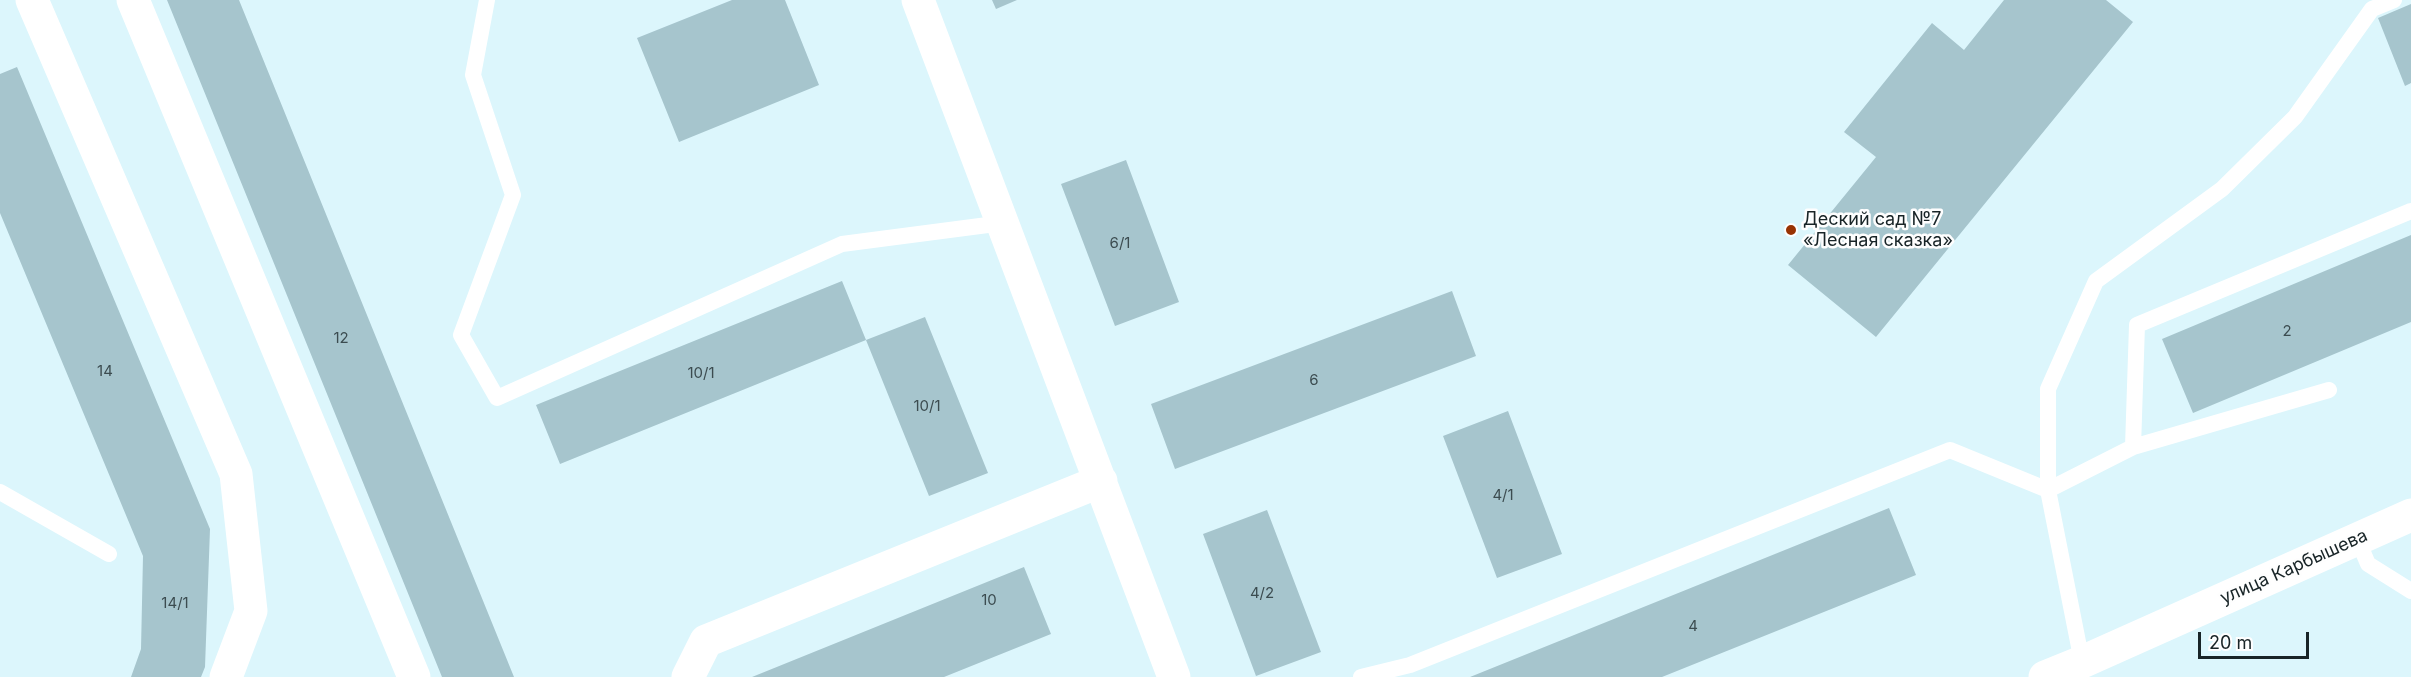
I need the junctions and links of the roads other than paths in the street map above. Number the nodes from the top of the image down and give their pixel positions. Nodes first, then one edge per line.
1 (32, 0) edge
2 (133, 0) edge
3 (488, 0) edge
4 (918, 0) edge
5 (2394, 0) edge
6 (2411, 211) edge
7 (1003, 224) junction
8 (2329, 390) dead end
9 (2133, 447) junction
10 (1101, 481) junction
11 (2048, 490) junction
12 (0, 492) edge
13 (2411, 514) edge
14 (2357, 538) junction
15 (109, 554) dead end
16 (2411, 591) edge
17 (2082, 662) junction
18 (226, 677) edge
19 (414, 677) edge
20 (688, 677) edge
21 (1174, 677) edge
22 (1361, 677) edge
23 (2045, 677) edge

1 - 18 street
2 - 19 street
3 - 7 lane
4 - 7 street
5 - 11 lane
6 - 9 lane
7 - 10 street
8 - 9 lane
9 - 11 lane
10 - 20 street
10 - 21 street
11 - 17 lane
11 - 22 lane
12 - 15 lane
13 - 14 street, улица Карбышева
14 - 16 lane
14 - 17 street, улица Карбышева
17 - 23 street, улица Карбышева

